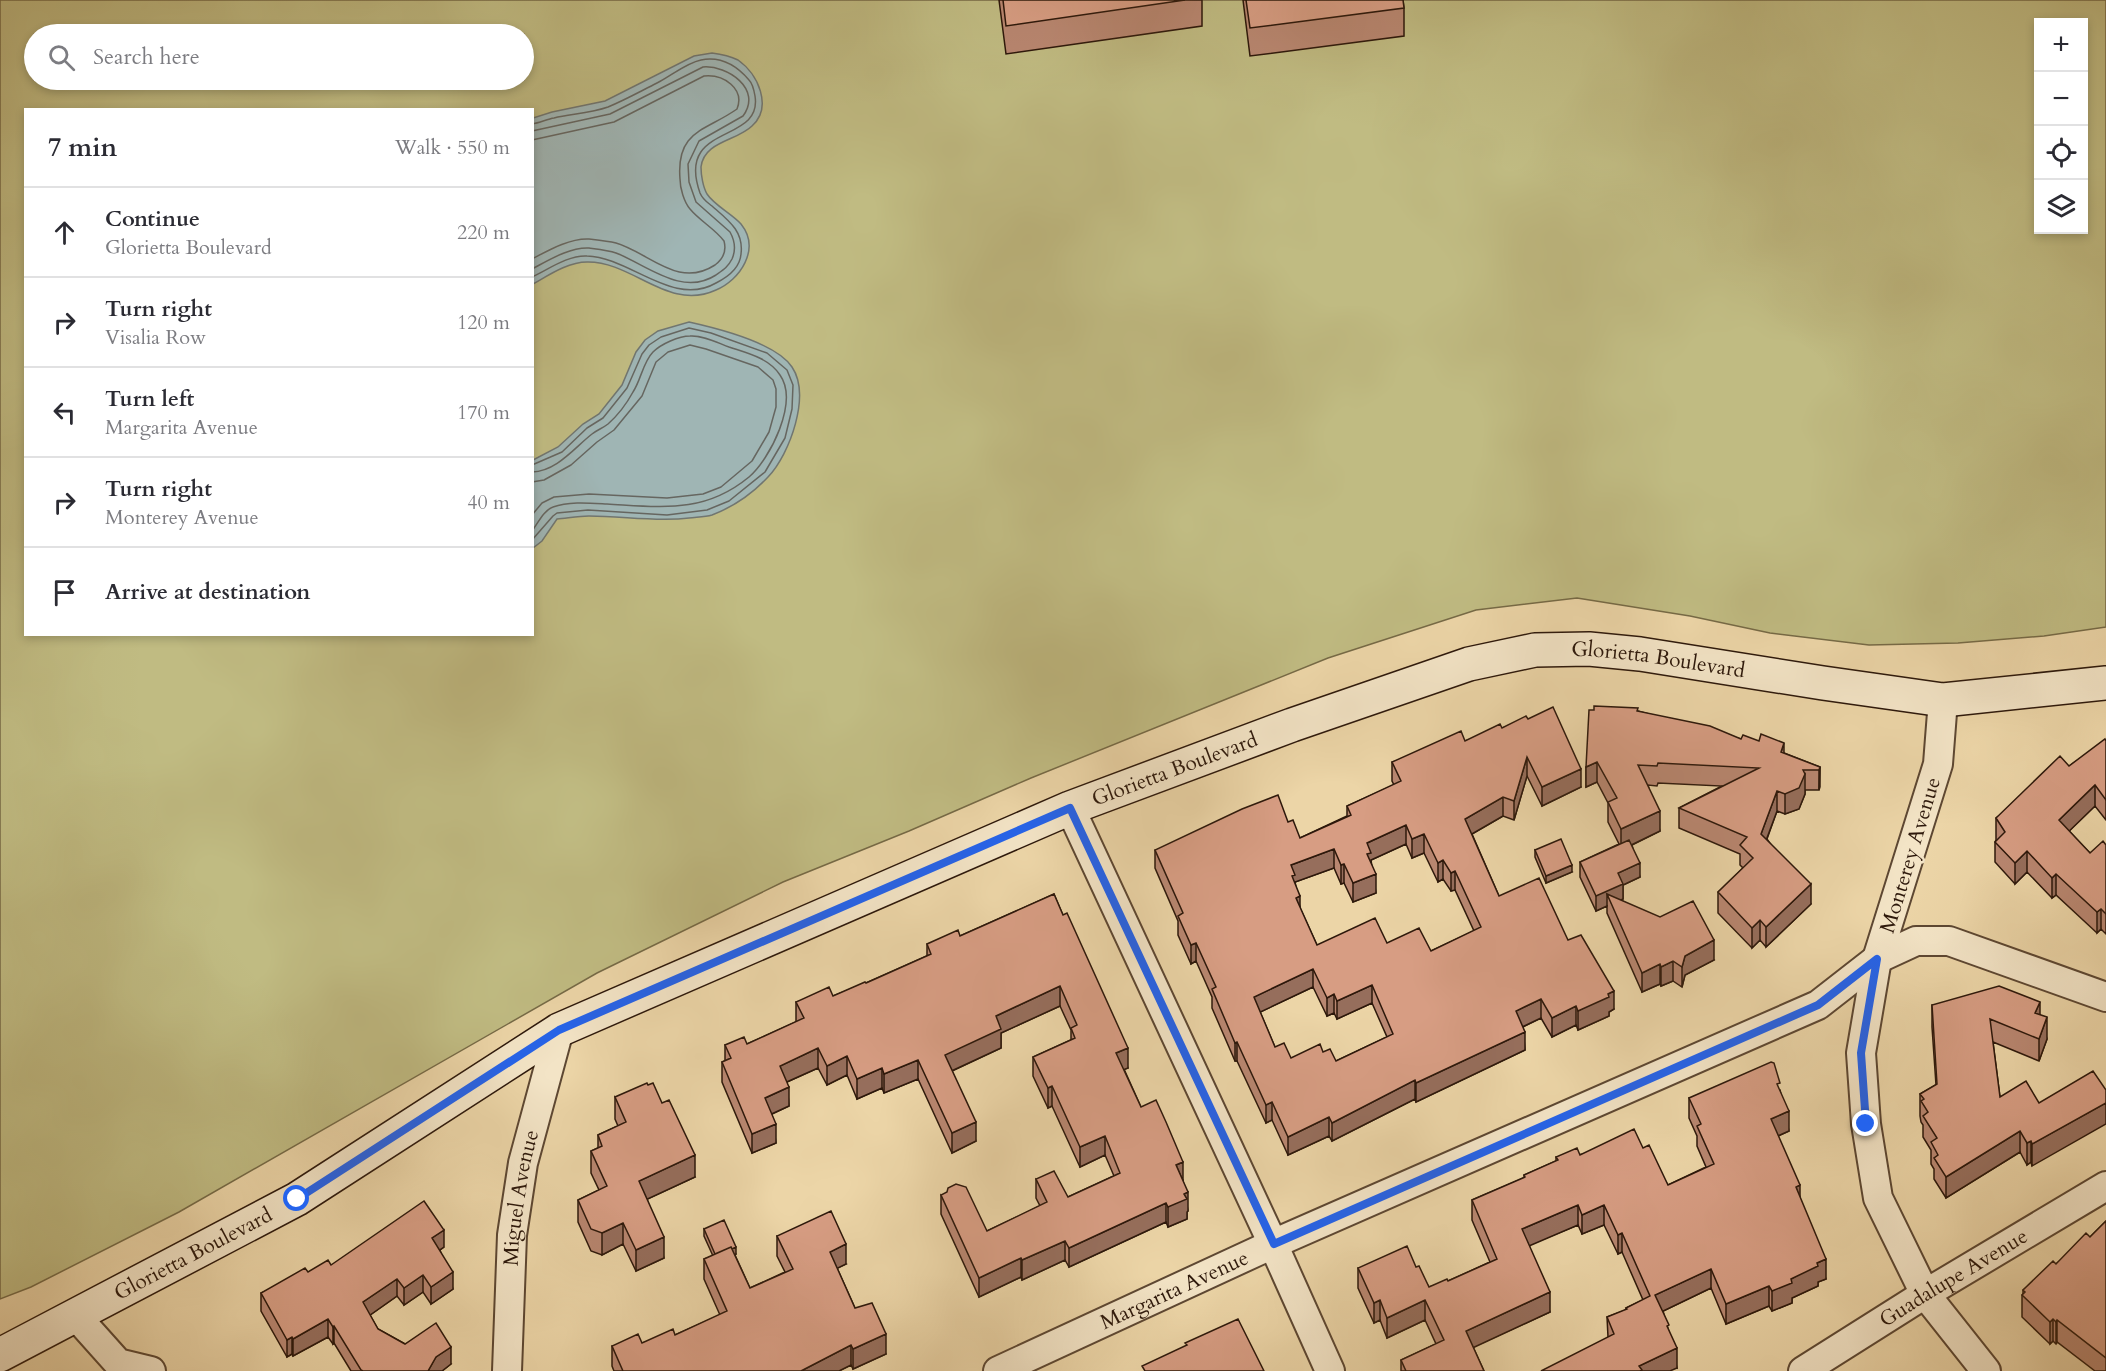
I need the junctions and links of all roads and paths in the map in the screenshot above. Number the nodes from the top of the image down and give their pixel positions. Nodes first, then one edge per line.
1 (2106, 683) edge
2 (1943, 700) junction
3 (1070, 808) junction
4 (1877, 959) junction
5 (2106, 997) edge
6 (559, 1030) junction
7 (2106, 1186) edge
8 (1274, 1244) junction
9 (1924, 1294) junction
10 (76, 1316) junction
11 (0, 1355) edge
12 (151, 1371) edge
13 (507, 1371) edge
14 (998, 1371) edge
15 (1330, 1371) edge
16 (1803, 1371) edge
17 (1986, 1371) edge

1 - 2 street, Glorietta Boulevard
2 - 3 street, Glorietta Boulevard
2 - 4 street, Monterey Avenue
3 - 6 street, Glorietta Boulevard
3 - 8 street
4 - 5 street, Margarita Avenue
4 - 8 street, Margarita Avenue
4 - 9 street, Monterey Avenue
6 - 10 street, Glorietta Boulevard
6 - 13 street, Miguel Avenue
7 - 9 street, Guadalupe Avenue
8 - 14 street, Margarita Avenue
8 - 15 street
9 - 16 street, Guadalupe Avenue
9 - 17 street, Monterey Avenue
10 - 11 street, Glorietta Boulevard
10 - 12 street

